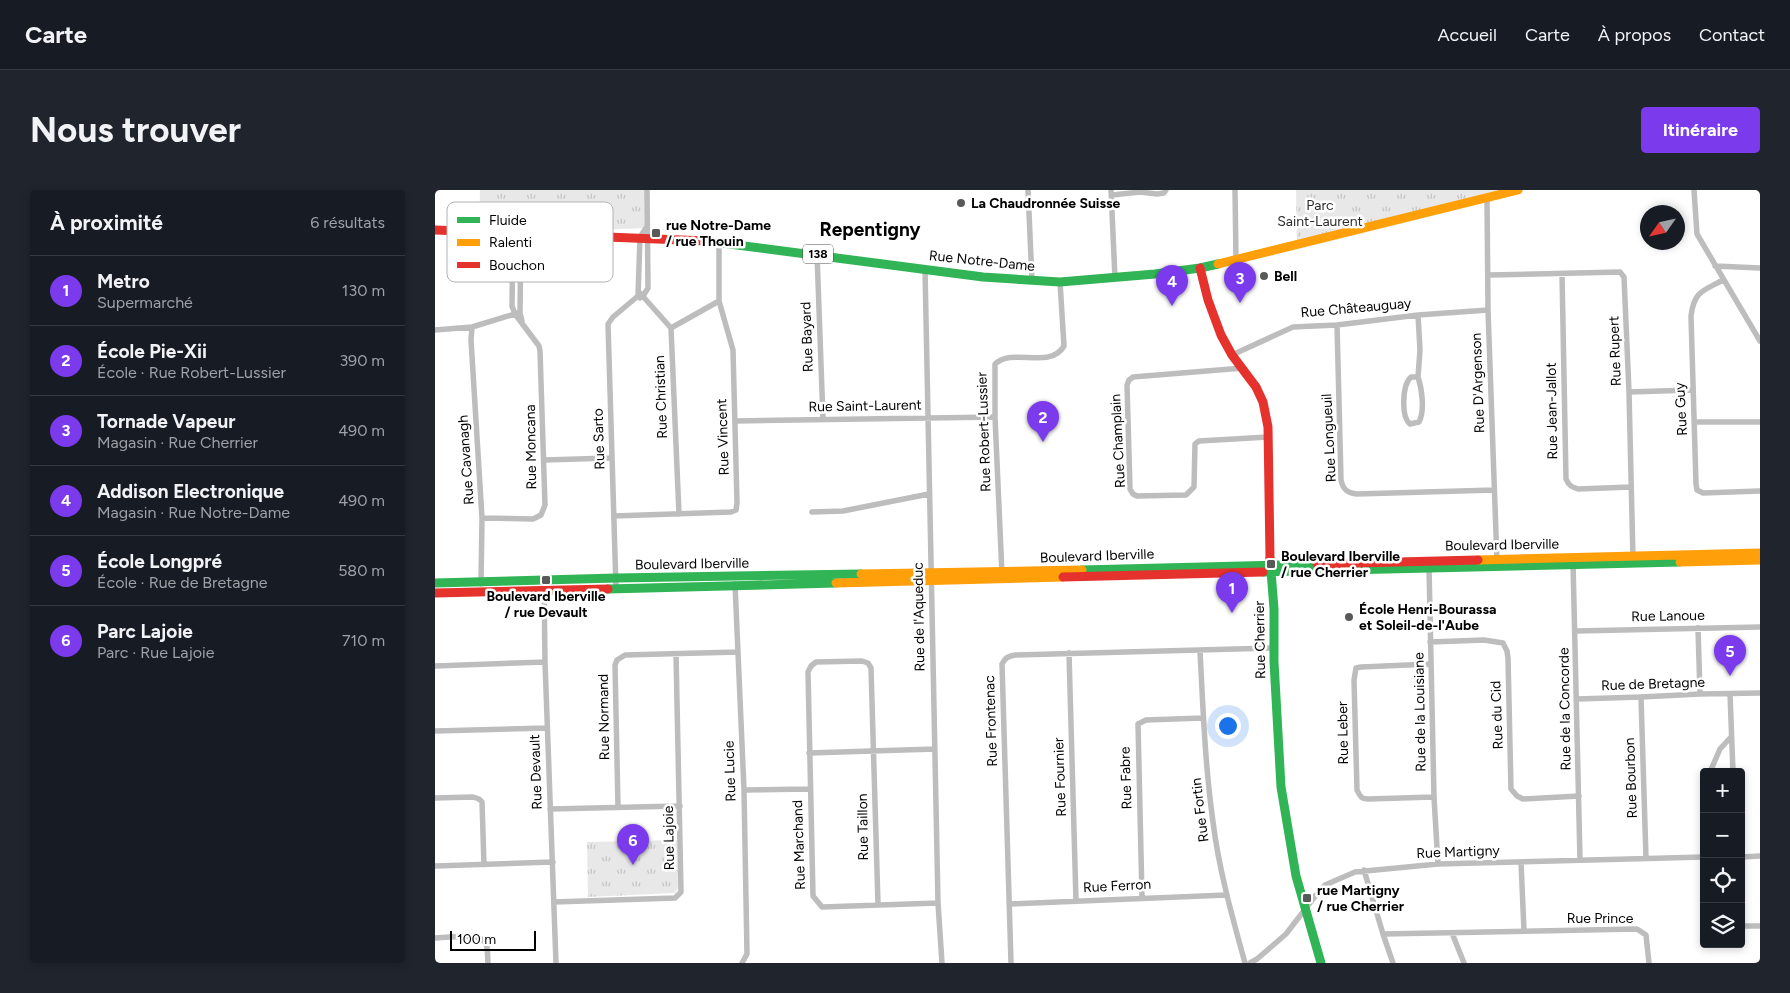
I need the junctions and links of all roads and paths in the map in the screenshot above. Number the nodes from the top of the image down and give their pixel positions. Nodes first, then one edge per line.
1 (647, 190) edge
2 (1028, 190) edge
3 (1166, 190) edge
4 (1235, 190) edge
5 (1518, 190) edge
6 (1694, 190) edge
7 (1111, 192) edge
8 (1487, 198) junction
9 (613, 234) edge
10 (645, 234) junction
11 (719, 242) junction
12 (817, 254) junction
13 (1236, 259) junction
14 (1715, 266) junction
15 (1200, 268) junction
16 (1760, 268) edge
17 (925, 269) junction
18 (1561, 274) junction
19 (1489, 275) junction
20 (1115, 278) junction
21 (1031, 280) junction
22 (1723, 280) junction
23 (514, 282) edge
24 (1060, 282) junction
25 (641, 294) junction
26 (719, 301) junction
27 (1489, 310) junction
28 (517, 313) junction
29 (1418, 315) junction
30 (1337, 325) junction
31 (472, 327) junction
32 (671, 328) junction
33 (435, 330) edge
34 (1758, 333) edge
35 (1760, 341) edge
36 (1232, 355) junction
37 (1243, 368) junction
38 (1418, 377) junction
39 (1692, 390) junction
40 (1629, 392) junction
41 (928, 418) junction
42 (995, 418) junction
43 (823, 419) junction
44 (735, 420) junction
45 (1694, 422) junction
46 (1760, 422) edge
47 (1268, 437) junction
48 (611, 458) junction
49 (544, 460) junction
50 (1631, 487) junction
51 (1494, 490) junction
52 (1760, 491) edge
53 (929, 494) junction
54 (812, 512) dead end
55 (679, 514) junction
56 (614, 516) junction
57 (482, 518) junction
58 (1760, 553) edge
59 (1633, 559) junction
60 (1760, 560) edge
61 (1573, 561) junction
62 (1497, 563) junction
63 (1429, 564) junction
64 (1271, 568) junction
65 (930, 576) junction
66 (1002, 576) junction
67 (481, 581) junction
68 (735, 581) junction
69 (435, 583) edge
70 (616, 583) junction
71 (544, 585) junction
72 (481, 591) junction
73 (435, 593) edge
74 (1760, 626) edge
75 (1698, 628) junction
76 (1576, 631) junction
77 (1431, 642) junction
78 (1274, 648) junction
79 (1200, 651) junction
80 (739, 652) junction
81 (1069, 653) junction
82 (676, 654) junction
83 (545, 662) junction
84 (1431, 664) junction
85 (435, 666) edge
86 (1760, 693) edge
87 (1700, 694) junction
88 (1730, 694) junction
89 (1641, 697) junction
90 (1577, 699) junction
91 (1203, 718) junction
92 (547, 728) junction
93 (435, 731) edge
94 (1731, 737) junction
95 (935, 748) junction
96 (874, 750) junction
97 (809, 753) junction
98 (1712, 768) edge
99 (1733, 768) edge
100 (809, 789) junction
101 (744, 790) junction
102 (1579, 796) junction
103 (1434, 797) junction
104 (435, 798) edge
105 (680, 806) junction
106 (618, 807) junction
107 (550, 809) junction
108 (1760, 856) edge
109 (1745, 857) edge
110 (1646, 858) junction
111 (1700, 858) edge
112 (1580, 860) junction
113 (553, 862) junction
114 (1521, 862) junction
115 (1438, 864) junction
116 (485, 865) junction
117 (435, 866) edge
118 (1364, 870) junction
119 (1226, 895) junction
120 (1143, 898) junction
121 (1076, 901) junction
122 (554, 902) junction
123 (938, 903) junction
124 (878, 904) junction
125 (1009, 904) junction
126 (1304, 909) junction
127 (1745, 926) edge
128 (1760, 926) edge
129 (1524, 931) junction
130 (1452, 933) junction
131 (1383, 934) junction
132 (435, 938) edge
133 (488, 963) edge
134 (556, 963) edge
135 (742, 963) edge
136 (942, 963) edge
137 (1011, 963) edge
138 (1245, 963) edge
139 (1250, 963) edge
140 (1321, 963) edge
141 (1393, 963) edge
142 (1464, 963) edge
143 (1649, 963) edge

1 - 10 street
2 - 21 street
3 - 7 street
4 - 13 street
5 - 8 street, Rue Notre-Dame / 138
6 - 14 street
7 - 20 street
8 - 13 street, Rue Notre-Dame / 138
8 - 19 street, Rue D'Argenson
9 - 10 street, Rue Notre-Dame / 138
10 - 11 street, Rue Notre-Dame / 138
10 - 25 street
11 - 12 street, Rue Notre-Dame / 138
11 - 26 street, Rue Vincent
12 - 17 street, Rue Notre-Dame / 138
12 - 43 street, Rue Bayard
13 - 15 street, Rue Notre-Dame / 138
14 - 16 street
14 - 22 street
15 - 20 street, Rue Notre-Dame / 138
15 - 36 street, Rue Cherrier
17 - 21 street, Rue Notre-Dame / 138
17 - 41 street, Rue de l'Aqueduc
18 - 19 street, Rue Rupert
18 - 40 street, Rue Rupert
18 - 50 street, Rue Jean-Jallot
19 - 27 street, Rue D'Argenson
20 - 24 street, Rue Notre-Dame / 138
21 - 24 street, Rue Notre-Dame / 138
22 - 34 street
22 - 39 street, Rue Guy
23 - 28 street
24 - 42 street, Rue Robert-Lussier
25 - 32 street
25 - 48 street, Rue Sarto
26 - 32 street
26 - 44 street, Rue Vincent
27 - 29 street, Rue Châteauguay
27 - 51 street, Rue D'Argenson
28 - 31 street
28 - 49 street, Rue Moncana
29 - 30 street, Rue Châteauguay
29 - 38 street
30 - 36 street, Rue Châteauguay
30 - 51 street, Rue Longueuil
31 - 33 street
31 - 57 street, Rue Cavanagh
32 - 55 street, Rue Christian
34 - 35 street
36 - 37 street, Rue Cherrier
37 - 47 street, Rue Cherrier
37 - 47 street, Rue Champlain
38 - 38 street
39 - 40 street
39 - 45 street, Rue Guy
40 - 50 street, Rue Rupert
41 - 42 street, Rue Saint-Laurent
41 - 43 street, Rue Saint-Laurent
41 - 53 street, Rue de l'Aqueduc
42 - 66 street, Rue Robert-Lussier
43 - 44 street, Rue Saint-Laurent
44 - 55 street, Rue Vincent
45 - 46 street
45 - 52 street, Rue Guy
47 - 64 street, Rue Cherrier
48 - 49 street
48 - 56 street, Rue Sarto
49 - 57 street, Rue Moncana
50 - 59 street, Rue Rupert
51 - 62 street, Rue D'Argenson
53 - 54 street
53 - 65 street, Rue de l'Aqueduc
55 - 56 street, Rue Vincent
56 - 70 street, Rue Sarto
57 - 67 street, Rue Cavanagh
58 - 59 street, Boulevard Iberville
59 - 60 street, Boulevard Iberville
59 - 61 street, Boulevard Iberville
61 - 62 street, Boulevard Iberville
61 - 76 street, Rue de la Concorde
62 - 63 street, Boulevard Iberville
63 - 64 street, Boulevard Iberville
63 - 77 street, Rue de la Louisiane
64 - 66 street, Boulevard Iberville
64 - 78 street, Rue Cherrier
65 - 66 street, Boulevard Iberville
65 - 68 street, Boulevard Iberville
65 - 95 street, Rue de l'Aqueduc
67 - 69 street, Boulevard Iberville
67 - 71 street, Boulevard Iberville
67 - 72 street, Rue Cavanagh
68 - 70 street, Boulevard Iberville
68 - 80 street, Rue Lucie
70 - 71 street, Boulevard Iberville
71 - 72 street, Boulevard Iberville
71 - 83 street, Rue Devault
72 - 73 street, Boulevard Iberville
74 - 75 street, Rue Lanoue
75 - 76 street, Rue Lanoue
75 - 87 street
76 - 90 street, Rue de la Concorde
77 - 84 street, Rue de la Louisiane
77 - 102 street, Rue du Cid
78 - 79 street, Rue Frontenac
78 - 126 street, Rue Cherrier
79 - 81 street, Rue Frontenac
79 - 91 street, Rue Fortin
80 - 82 street, Rue Normand
80 - 101 street, Rue Lucie
81 - 121 street, Rue Fournier
81 - 125 street, Rue Frontenac
82 - 105 street, Rue Lajoie
82 - 106 street, Rue Normand
83 - 85 street
83 - 92 street, Rue Devault
84 - 103 street, Rue de la Louisiane
84 - 103 street, Rue Leber
86 - 88 street, Rue de Bretagne
87 - 88 street, Rue de Bretagne
87 - 89 street, Rue de Bretagne
88 - 94 street
89 - 90 street, Rue de Bretagne
89 - 110 street, Rue Bourbon
90 - 102 street, Rue de la Concorde
91 - 119 street, Rue Fortin
91 - 120 street, Rue Fabre
92 - 93 street
92 - 107 street, Rue Devault
94 - 98 street
94 - 99 street
95 - 96 street
95 - 123 street, Rue de l'Aqueduc
96 - 97 street
96 - 97 street, Rue Taillon
96 - 124 street, Rue Taillon
97 - 100 street, Rue Marchand
100 - 101 street
100 - 124 street, Rue Marchand
101 - 135 street, Rue Lucie
102 - 112 street, Rue de la Concorde
103 - 115 street, Rue de la Louisiane
104 - 116 street
105 - 106 street
105 - 122 street, Rue Lajoie
106 - 107 street
107 - 113 street, Rue Devault
108 - 109 street
110 - 111 street, Rue Martigny
110 - 112 street, Rue Martigny
112 - 114 street, Rue Martigny
113 - 116 street
113 - 122 street, Rue Devault
114 - 115 street, Rue Martigny
114 - 129 street
115 - 118 street, Rue Martigny
116 - 117 street
118 - 126 street, Rue Martigny
118 - 131 street
119 - 120 street, Rue Ferron
119 - 138 street, Rue Fortin
120 - 121 street, Rue Ferron
121 - 125 street, Rue Ferron
122 - 134 street, Rue Devault
123 - 124 street, Rue Marchand
123 - 136 street, Rue de l'Aqueduc
125 - 137 street, Rue Frontenac
126 - 139 street, Rue Martigny
126 - 140 street, Rue Cherrier
127 - 128 street
129 - 130 street, Rue Prince
129 - 143 street, Rue Prince
130 - 131 street, Rue Prince
130 - 142 street
131 - 141 street
132 - 133 street

